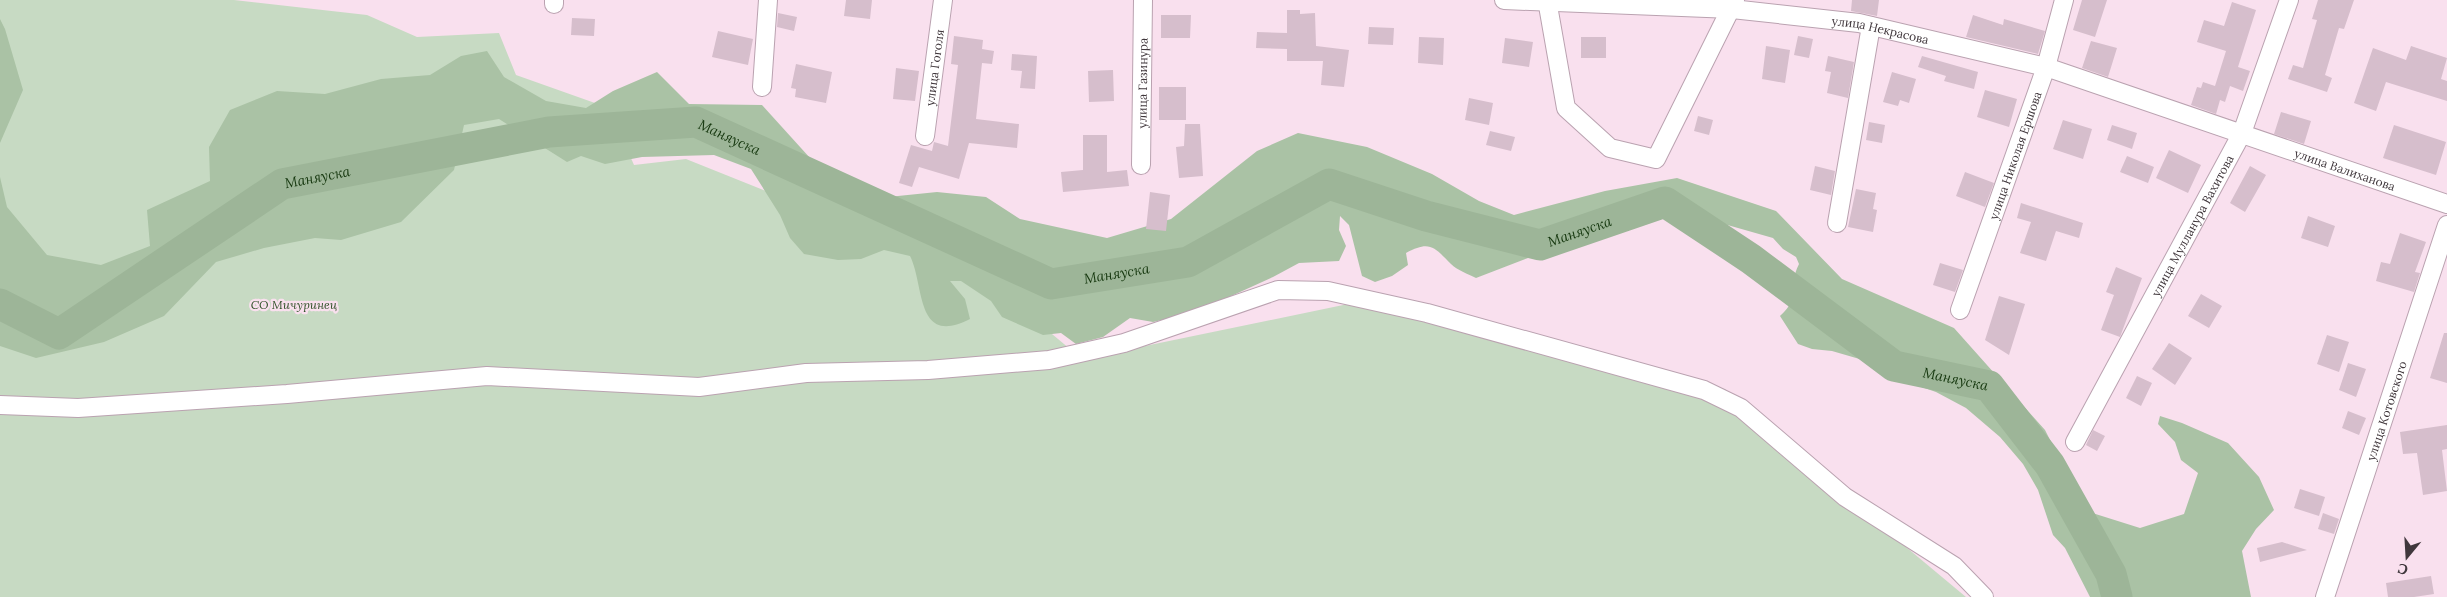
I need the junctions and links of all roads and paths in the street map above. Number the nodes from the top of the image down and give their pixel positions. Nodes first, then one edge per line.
1 (768, 0) edge
2 (943, 0) edge
3 (1143, 0) edge
4 (1504, 0) edge
5 (2064, 0) edge
6 (2289, 0) edge
7 (1546, 2) edge
8 (1734, 4) edge
9 (1871, 26) junction
10 (2046, 67) junction
11 (762, 87) dead end
12 (2242, 133) junction
13 (925, 136) dead end
14 (1142, 165) dead end
15 (2447, 204) edge
16 (1837, 223) dead end
17 (2447, 225) edge
18 (1960, 310) dead end
19 (0, 405) edge
20 (2075, 442) dead end
21 (1984, 597) edge
22 (2325, 597) edge

1 - 11 street
2 - 13 street, улица Гоголя
3 - 14 street, улица Газинура
4 - 7 street, улица Некрасова
5 - 10 street, улица Николая Ершова
6 - 12 street, улица Мулланура Вахитова
7 - 8 street, улица Некрасова
7 - 8 street
8 - 9 street, улица Некрасова
9 - 10 street, улица Некрасова
9 - 16 street
10 - 12 street, улица Некрасова
10 - 18 street, улица Николая Ершова
12 - 15 street, улица Валиханова
12 - 20 street, улица Мулланура Вахитова
17 - 22 street, улица Котовского
19 - 21 street

